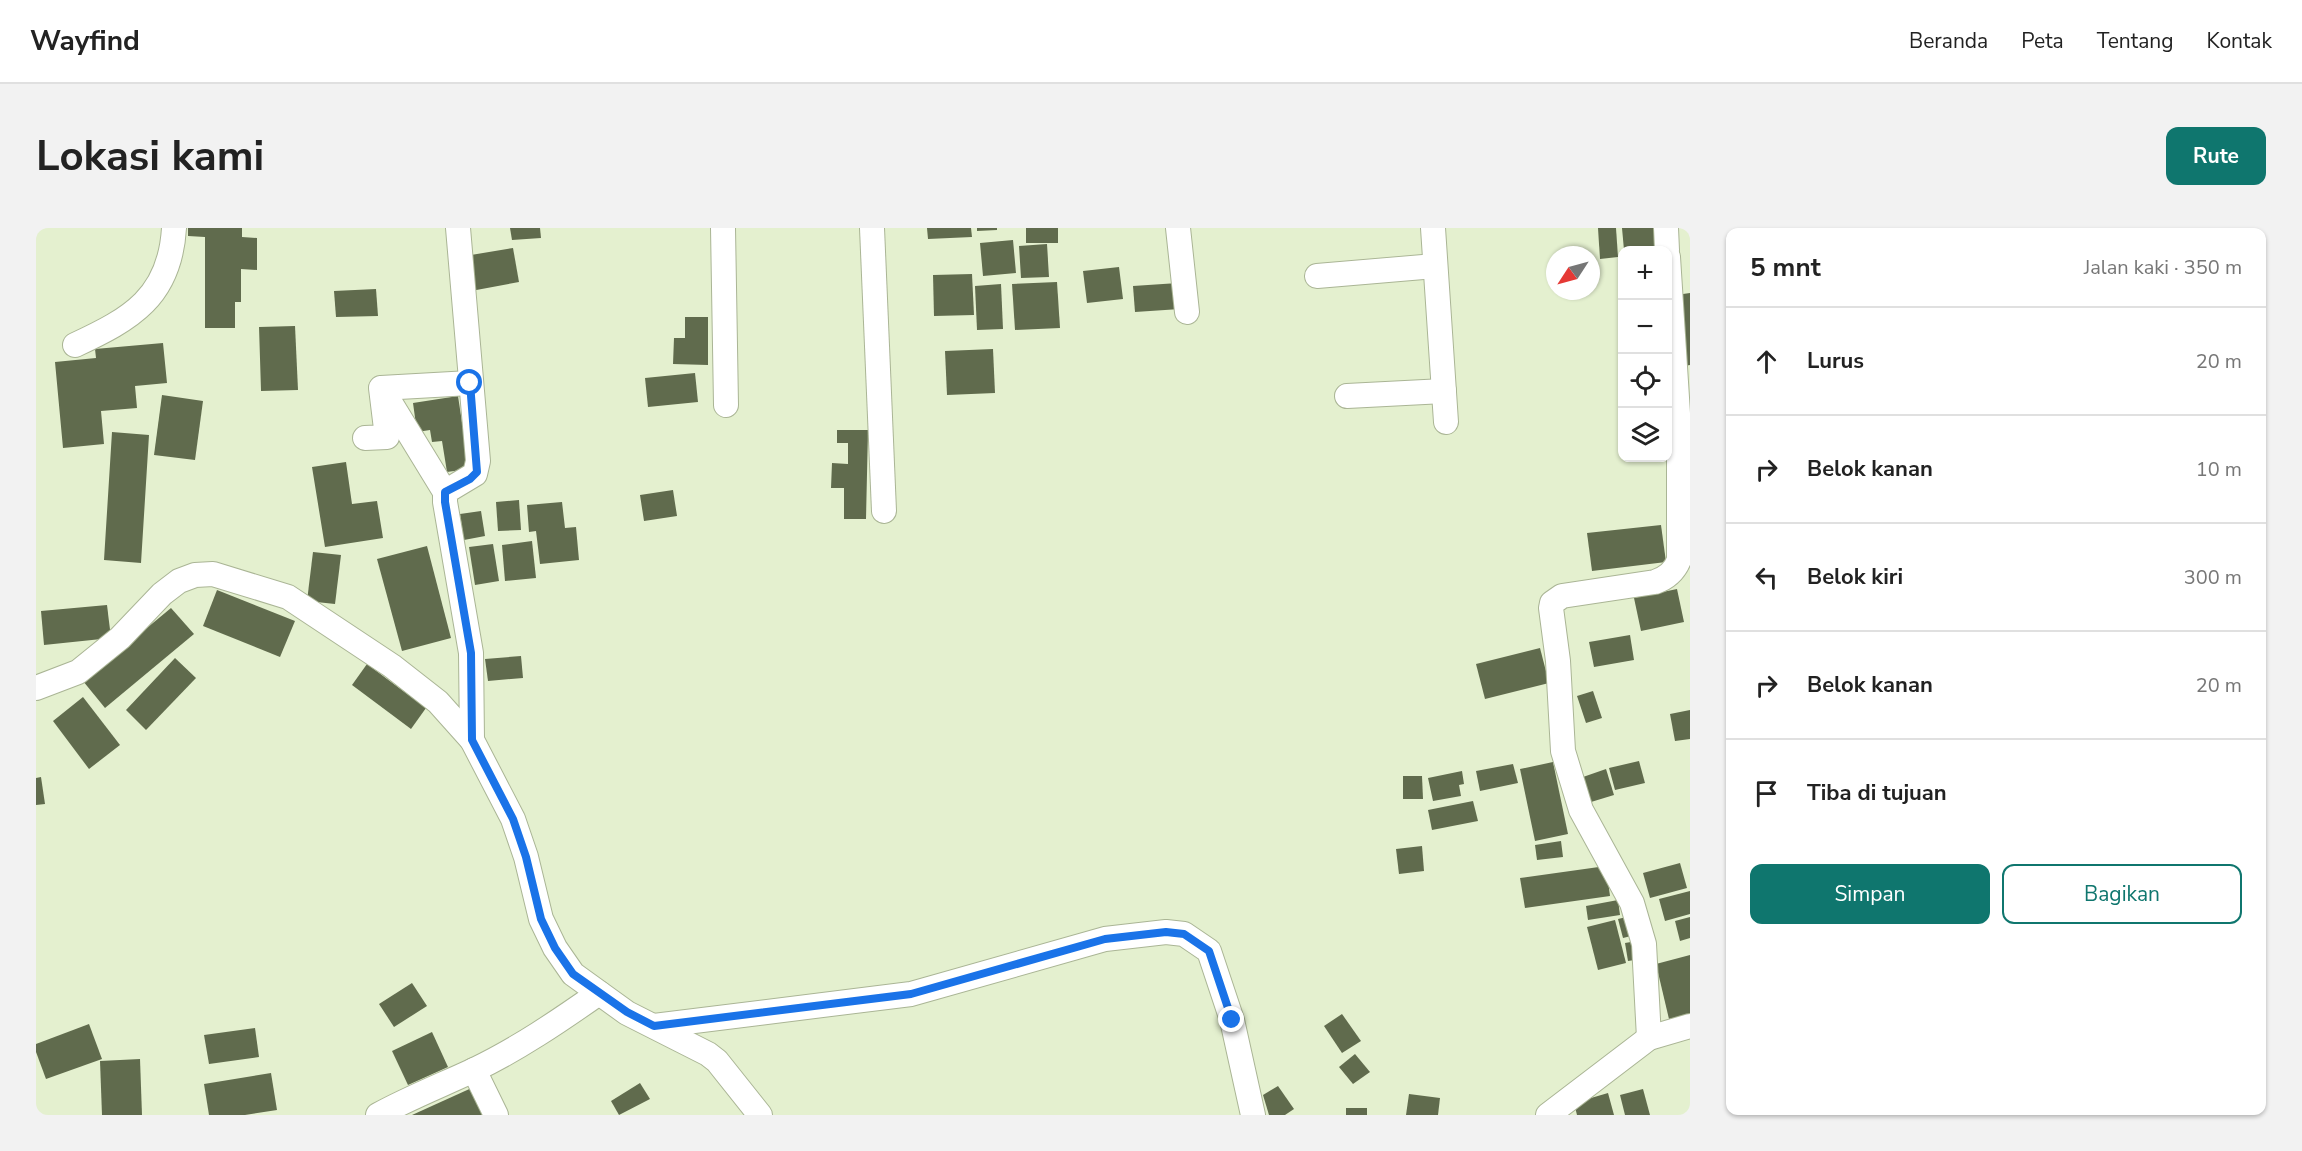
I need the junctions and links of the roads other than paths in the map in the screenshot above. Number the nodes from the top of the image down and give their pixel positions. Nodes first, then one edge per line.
1 (174, 228) edge
2 (458, 228) edge
3 (723, 228) edge
4 (872, 228) edge
5 (1178, 228) edge
6 (1433, 228) edge
7 (1666, 228) edge
8 (1667, 246) edge
9 (1435, 266) junction
10 (1317, 276) dead end
11 (1672, 300) edge
12 (1187, 312) dead end
13 (75, 345) dead end
14 (470, 383) junction
15 (381, 388) junction
16 (1444, 391) junction
17 (1347, 396) dead end
18 (726, 405) dead end
19 (1446, 422) dead end
20 (1684, 428) edge
21 (365, 438) dead end
22 (445, 492) junction
23 (884, 511) dead end
24 (36, 688) edge
25 (472, 740) junction
26 (599, 993) junction
27 (654, 1026) junction
28 (1690, 1026) edge
29 (1649, 1038) junction
30 (474, 1070) junction
31 (378, 1115) edge
32 (496, 1115) edge
33 (760, 1115) edge
34 (1253, 1115) edge
35 (1548, 1115) edge

1 - 13 street
2 - 14 street
3 - 18 street
4 - 23 street
5 - 12 street
6 - 9 street
7 - 8 street
9 - 10 street
9 - 16 street
11 - 20 street
14 - 15 street
14 - 22 street
15 - 21 street
15 - 22 street
16 - 17 street
16 - 19 street
20 - 29 street
22 - 25 street
24 - 25 street
25 - 26 street
26 - 27 street
26 - 30 street
27 - 33 street
27 - 34 street
28 - 29 street
29 - 35 street
30 - 31 street
30 - 32 street

